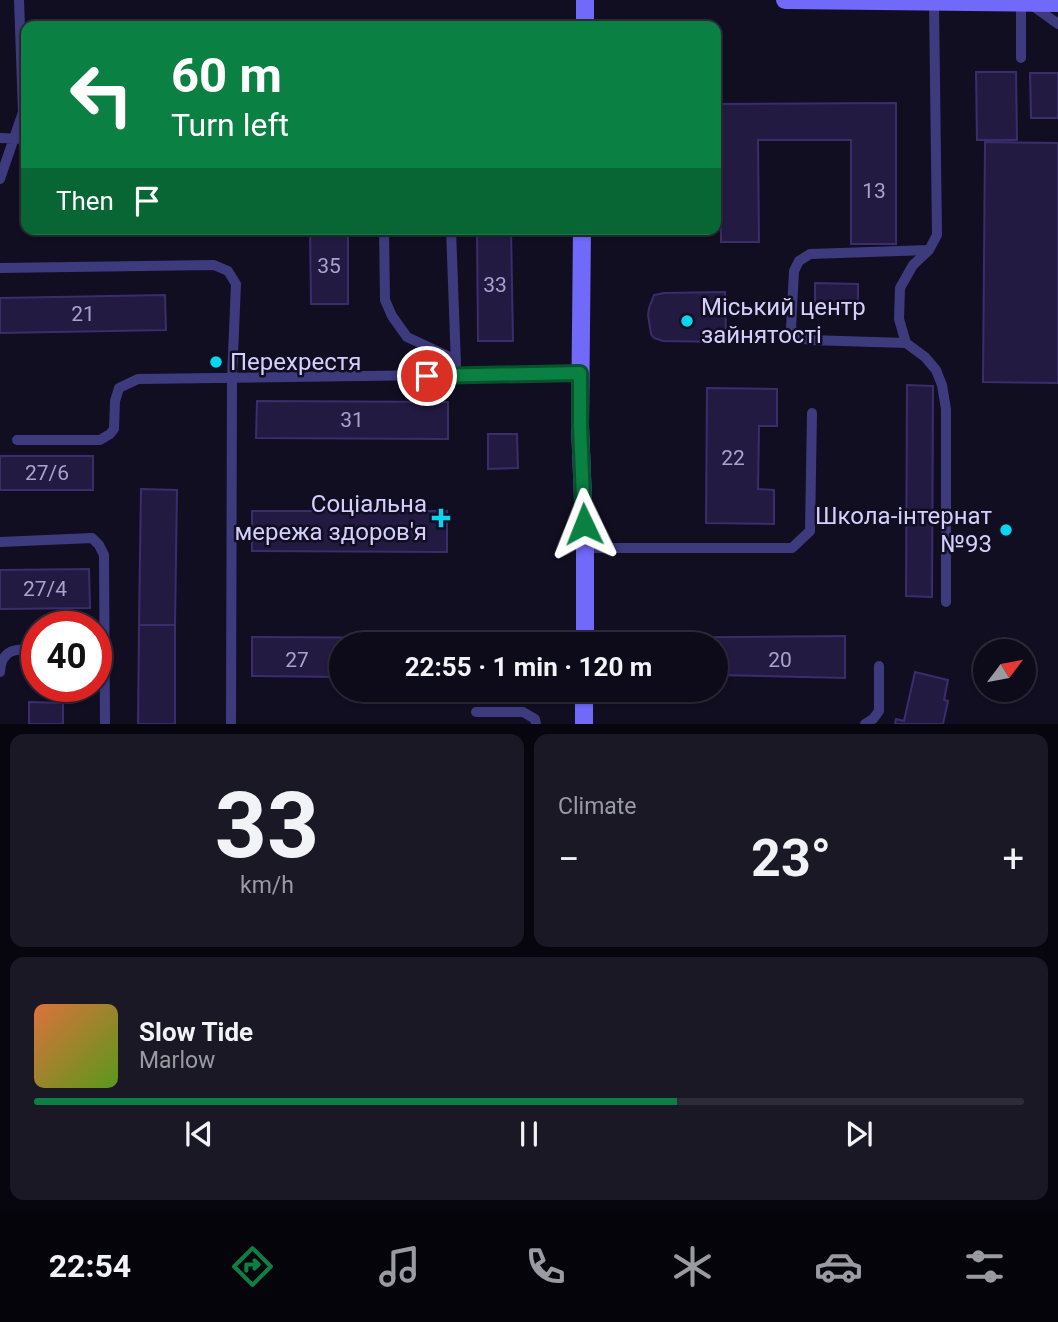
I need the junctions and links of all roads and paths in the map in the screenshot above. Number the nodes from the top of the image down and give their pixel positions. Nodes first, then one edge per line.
1 (19, 0) edge
2 (586, 0) edge
3 (786, 0) edge
4 (934, 3) junction
5 (1026, 3) junction
6 (1058, 4) edge
7 (585, 21) edge
8 (1058, 23) edge
9 (21, 56) edge
10 (1021, 58) dead end
11 (21, 118) edge
12 (0, 138) edge
13 (14, 138) junction
14 (21, 139) edge
15 (0, 178) edge
16 (384, 235) edge
17 (451, 235) edge
18 (582, 235) edge
19 (929, 250) junction
20 (0, 268) edge
21 (906, 343) junction
22 (456, 360) junction
23 (580, 373) junction
24 (455, 376) junction
25 (232, 378) junction
26 (812, 413) dead end
27 (16, 440) dead end
28 (0, 542) edge
29 (584, 548) junction
30 (946, 602) dead end
31 (102, 611) edge
32 (584, 632) edge
33 (21, 649) edge
34 (880, 666) dead end
35 (0, 672) edge
36 (104, 702) edge
37 (584, 702) edge
38 (475, 712) dead end
39 (105, 723) edge
40 (231, 723) edge
41 (536, 723) edge
42 (584, 723) edge
43 (865, 723) edge

1 - 9 lane
2 - 7 street
3 - 4 street
4 - 5 street
4 - 19 lane
5 - 6 street
5 - 8 lane
5 - 10 lane
11 - 13 lane
12 - 13 lane
13 - 14 lane
13 - 15 lane
16 - 22 lane
17 - 22 lane
18 - 23 street
19 - 21 lane
19 - 21 lane
20 - 25 lane
21 - 30 lane
22 - 24 lane
23 - 24 lane
23 - 29 street
24 - 25 lane
25 - 27 lane
25 - 40 lane
26 - 29 lane
28 - 31 lane
29 - 32 street
33 - 35 lane
34 - 43 lane
36 - 39 lane
37 - 42 street
38 - 41 lane

